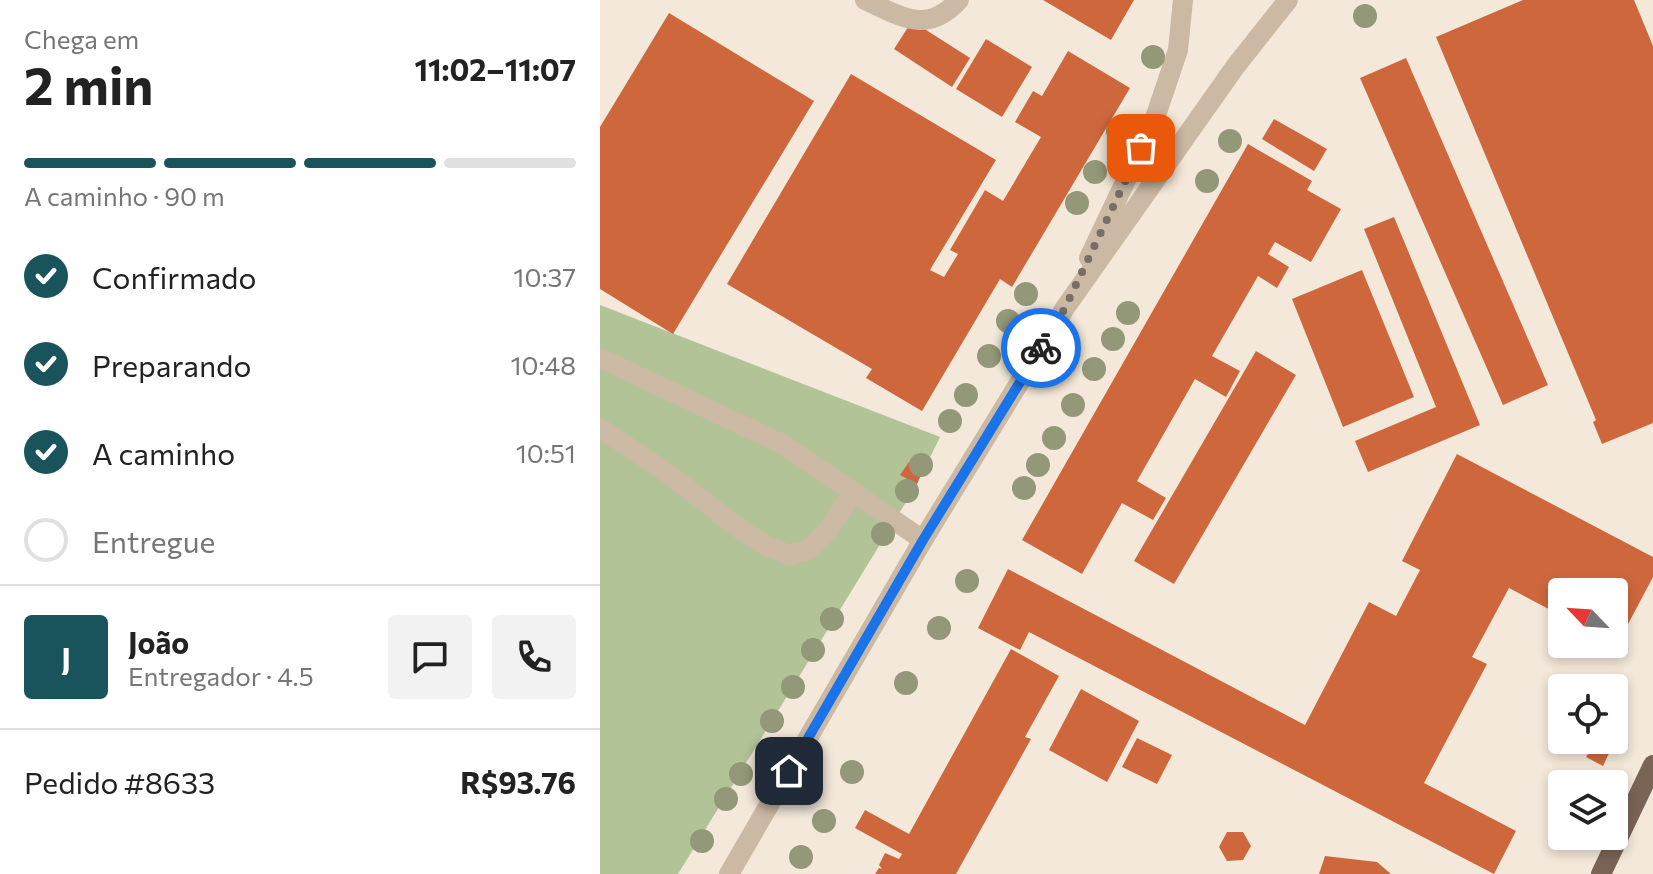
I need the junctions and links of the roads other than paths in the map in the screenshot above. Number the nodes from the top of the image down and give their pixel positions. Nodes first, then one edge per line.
1 (865, 0) edge
2 (959, 0) edge
3 (1183, 0) edge
4 (1288, 0) edge
5 (1065, 308) junction
6 (600, 358) edge
7 (600, 428) edge
8 (853, 494) junction
9 (923, 540) junction
10 (1653, 765) edge
11 (729, 874) edge
12 (1601, 874) edge

1 - 2 street
3 - 5 street
4 - 5 street
5 - 9 street
6 - 8 street
7 - 8 street
8 - 9 street
9 - 11 street
10 - 12 main road

